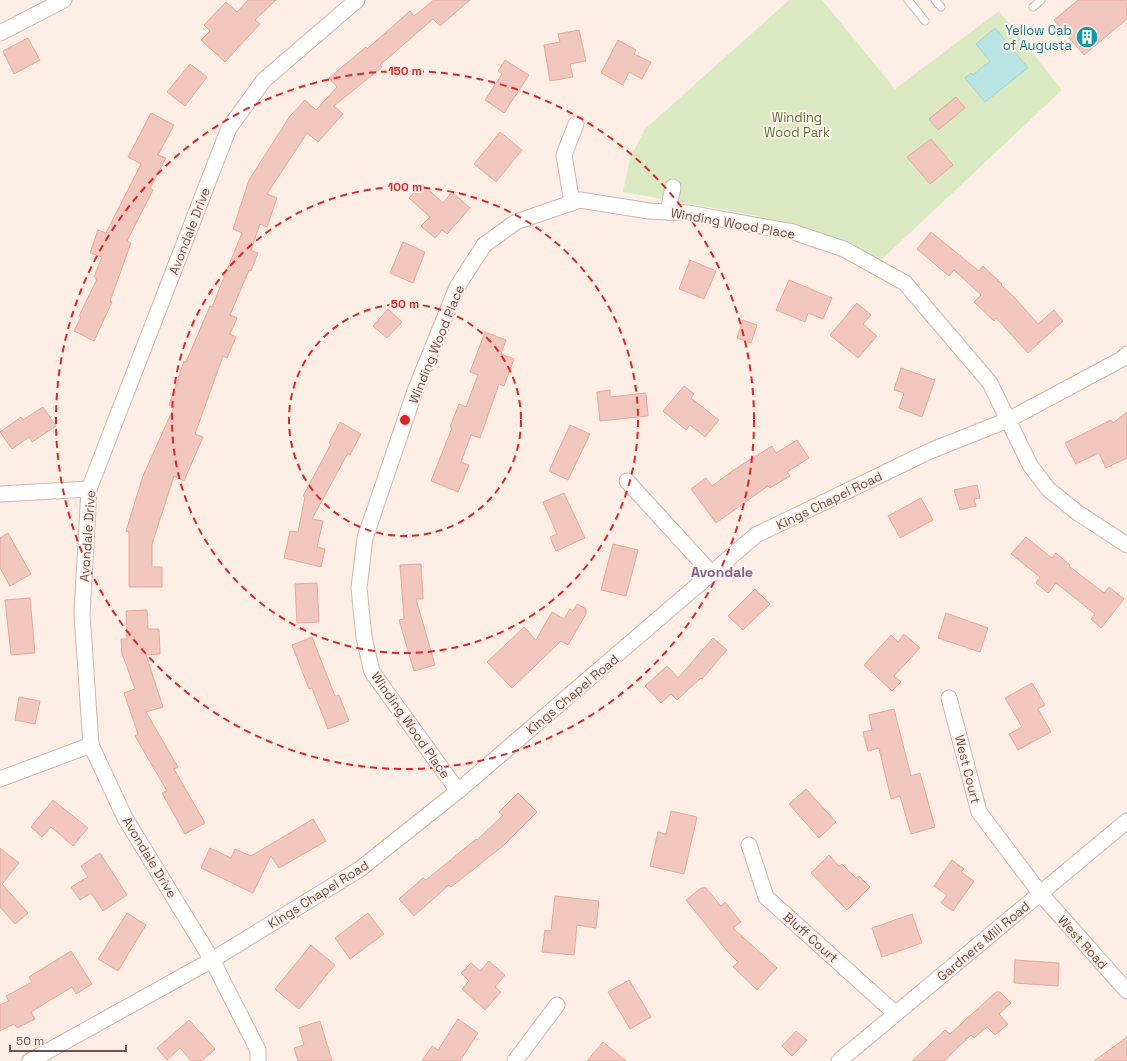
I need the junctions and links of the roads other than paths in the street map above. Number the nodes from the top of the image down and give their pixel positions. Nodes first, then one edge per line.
1 (64, 0) edge
2 (357, 0) edge
3 (908, 0) edge
4 (935, 0) edge
5 (1041, 0) edge
6 (941, 7) dead end
7 (1033, 7) dead end
8 (925, 21) dead end
9 (0, 33) edge
10 (576, 124) dead end
11 (673, 187) dead end
12 (572, 203) junction
13 (668, 212) junction
14 (1127, 354) edge
15 (1008, 420) junction
16 (627, 481) dead end
17 (89, 488) junction
18 (0, 494) edge
19 (1127, 545) edge
20 (712, 574) junction
21 (949, 698) dead end
22 (91, 745) junction
23 (0, 779) edge
24 (458, 791) junction
25 (1127, 821) edge
26 (749, 845) dead end
27 (1040, 893) junction
28 (212, 960) junction
29 (1127, 991) edge
30 (557, 1005) dead end
31 (896, 1014) junction
32 (30, 1061) edge
33 (258, 1061) edge
34 (515, 1061) edge
35 (839, 1061) edge

1 - 9 street
2 - 17 street, Avondale Drive
3 - 8 lane
4 - 6 lane
5 - 7 lane
10 - 12 street
11 - 13 street
12 - 13 street, Winding Wood Place
12 - 24 street, Winding Wood Place
13 - 15 street, Winding Wood Place
14 - 15 street, Kings Chapel Road
15 - 19 street
15 - 20 street, Kings Chapel Road
16 - 20 street
17 - 18 street
17 - 22 street, Avondale Drive
20 - 24 street, Kings Chapel Road
21 - 27 street, West Court
22 - 23 street
22 - 28 street, Avondale Drive
24 - 28 street, Kings Chapel Road
25 - 27 street, Gardners Mill Road
26 - 31 street, Bluff Court
27 - 29 street, West Road
27 - 31 street, Gardners Mill Road
28 - 32 street, Kings Chapel Road
28 - 33 street, Avondale Drive
30 - 34 street
31 - 35 street, Gardners Mill Road

